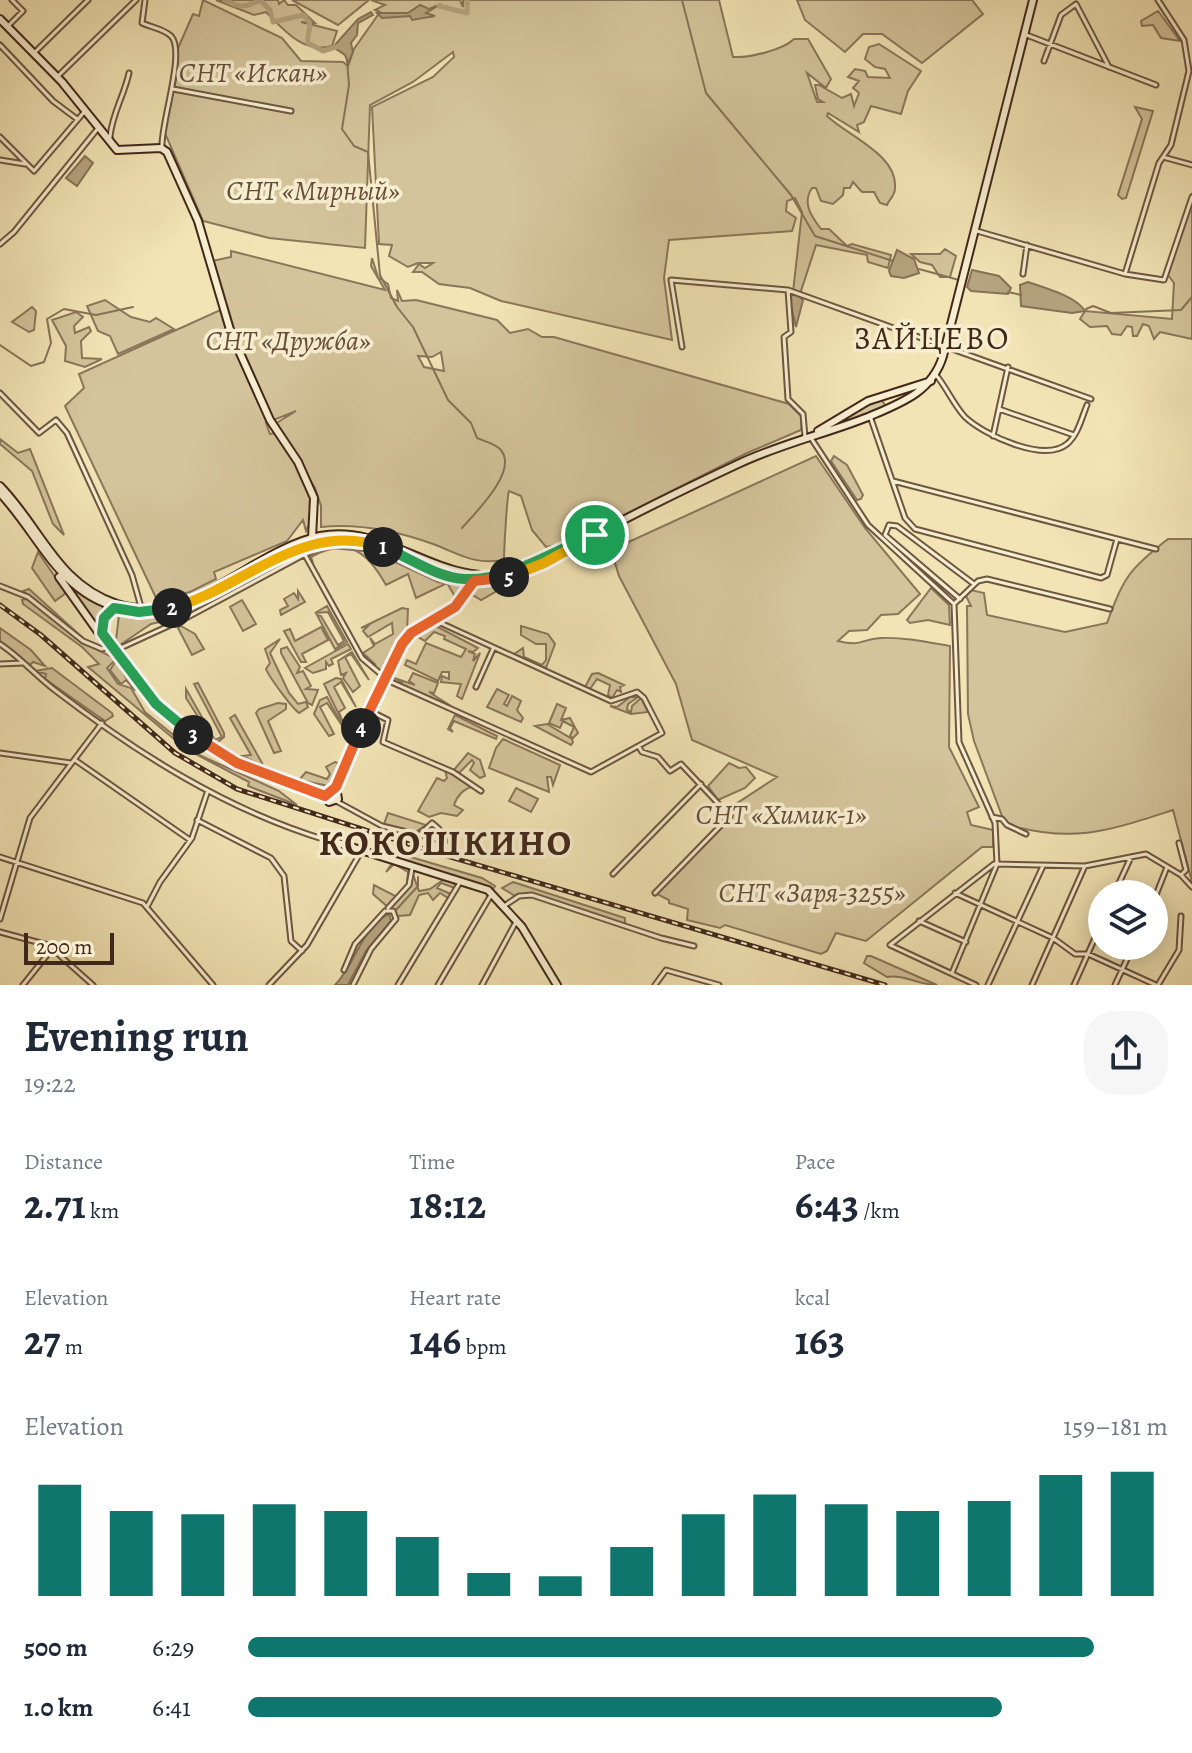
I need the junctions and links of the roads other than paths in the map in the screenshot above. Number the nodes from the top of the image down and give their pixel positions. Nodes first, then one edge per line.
1 (12, 0) edge
2 (88, 0) edge
3 (136, 0) edge
4 (145, 0) edge
5 (1033, 0) edge
6 (1158, 0) edge
7 (0, 19) edge
8 (9, 25) junction
9 (1024, 34) junction
10 (0, 45) edge
11 (1050, 45) junction
12 (35, 52) junction
13 (1044, 61) dead end
14 (1109, 67) junction
15 (129, 73) dead end
16 (58, 76) junction
17 (1156, 85) dead end
18 (173, 89) junction
19 (85, 111) junction
20 (291, 111) dead end
21 (77, 119) junction
22 (99, 127) junction
23 (0, 137) edge
24 (109, 141) junction
25 (162, 148) junction
26 (1163, 157) junction
27 (0, 160) edge
28 (25, 164) junction
29 (1192, 165) edge
30 (1192, 197) edge
31 (973, 230) junction
32 (0, 244) edge
33 (1027, 245) junction
34 (1023, 274) dead end
35 (1125, 274) junction
36 (788, 290) junction
37 (947, 345) junction
38 (682, 347) dead end
39 (1008, 367) junction
40 (934, 378) junction
41 (0, 393) edge
42 (883, 395) junction
43 (1091, 399) dead end
44 (872, 400) junction
45 (1087, 405) dead end
46 (888, 408) junction
47 (999, 409) junction
48 (874, 414) junction
49 (817, 432) junction
50 (1074, 435) junction
51 (807, 436) junction
52 (993, 436) junction
53 (893, 481) junction
54 (0, 486) edge
55 (0, 493) edge
56 (312, 535) junction
57 (595, 535) junction
58 (1117, 539) junction
59 (337, 540) junction
60 (321, 541) junction
61 (296, 549) junction
62 (1156, 549) dead end
63 (304, 553) junction
64 (46, 557) junction
65 (436, 571) junction
66 (467, 577) junction
67 (481, 580) junction
68 (974, 584) junction
69 (0, 586) edge
70 (465, 593) junction
71 (960, 599) junction
72 (112, 604) junction
73 (954, 605) junction
74 (141, 607) junction
75 (1110, 609) dead end
76 (432, 621) junction
77 (0, 644) edge
78 (112, 649) junction
79 (493, 649) junction
80 (23, 663) junction
81 (0, 664) edge
82 (386, 674) junction
83 (476, 687) dead end
84 (369, 711) junction
85 (102, 723) junction
86 (639, 747) junction
87 (0, 753) edge
88 (74, 762) junction
89 (701, 784) junction
90 (481, 791) dead end
91 (207, 793) junction
92 (332, 794) junction
93 (992, 817) junction
94 (197, 820) junction
95 (1026, 834) dead end
96 (417, 837) junction
97 (434, 838) junction
98 (190, 840) junction
99 (329, 840) joint
100 (445, 841) dead end
101 (1179, 843) dead end
102 (362, 850) junction
103 (1132, 856) junction
104 (0, 857) edge
105 (17, 862) junction
106 (997, 864) junction
107 (413, 865) junction
108 (1043, 866) junction
109 (1085, 866) junction
110 (1167, 866) junction
111 (613, 874) dead end
112 (1181, 875) junction
113 (461, 880) junction
114 (1121, 880) edge
115 (1162, 880) edge
116 (1192, 887) edge
117 (492, 893) junction
118 (655, 893) dead end
119 (954, 893) junction
120 (148, 906) junction
121 (504, 906) junction
122 (982, 906) junction
123 (388, 910) junction
124 (1181, 916) dead end
125 (0, 919) edge
126 (517, 920) junction
127 (919, 921) junction
128 (1018, 922) junction
129 (0, 932) edge
130 (1053, 938) junction
131 (966, 942) junction
132 (694, 946) dead end
133 (52, 949) junction
134 (302, 951) junction
135 (1088, 954) joint
136 (1102, 960) edge
137 (1126, 960) edge
138 (1122, 969) junction
139 (344, 970) dead end
140 (952, 973) junction
141 (484, 984) edge
142 (23, 985) edge
143 (93, 985) edge
144 (213, 985) edge
145 (269, 985) edge
146 (353, 985) edge
147 (398, 985) edge
148 (438, 985) edge
149 (557, 985) edge
150 (655, 985) edge
151 (719, 985) edge
152 (976, 985) edge
153 (988, 985) edge
154 (1032, 985) edge
155 (1074, 985) edge
156 (1115, 985) edge
157 (1157, 985) edge

1 - 8 street
2 - 12 street
3 - 16 street
4 - 18 street
5 - 9 main road
6 - 26 street
7 - 8 main road
8 - 12 main road
9 - 11 street
9 - 31 main road
10 - 21 street
11 - 13 street
11 - 14 street
11 - 14 street
12 - 16 main road
14 - 17 street
15 - 24 street
16 - 19 main road
18 - 20 street
18 - 25 street
19 - 21 street
19 - 22 main road
21 - 28 street
22 - 24 main road
22 - 32 street
23 - 28 street
24 - 25 main road
25 - 56 main road
26 - 29 street
26 - 35 street
27 - 28 street
30 - 35 street
31 - 33 street
31 - 37 main road
33 - 34 street
33 - 35 street
36 - 37 street
36 - 38 street
36 - 51 street
37 - 39 street
37 - 40 main road
39 - 43 street
39 - 47 street
40 - 42 main road
40 - 46 main road
40 - 52 street
41 - 74 street
42 - 44 main road
42 - 46 street
44 - 48 street
44 - 49 main road
45 - 50 street
46 - 48 main road
47 - 50 street
47 - 52 street
48 - 49 main road
48 - 53 street
49 - 51 main road
50 - 52 street
51 - 57 main road
51 - 73 street
53 - 58 street
53 - 58 street
54 - 72 main road
55 - 64 main road
56 - 60 main road
56 - 61 main road
56 - 66 main road
56 - 74 main road
57 - 66 main road
57 - 67 main road
58 - 62 street
59 - 60 main road
59 - 63 street
59 - 65 main road
60 - 61 main road
61 - 72 main road
63 - 78 street
63 - 82 street
64 - 72 main road
64 - 78 main road
65 - 66 main road
65 - 70 main road
66 - 67 main road
66 - 70 main road
67 - 70 main road
68 - 71 street
68 - 71 street
68 - 75 street
69 - 78 street
70 - 76 main road
71 - 73 street
72 - 74 main road
72 - 78 main road
73 - 93 street
76 - 79 street
76 - 82 main road
77 - 80 street
78 - 92 main road
79 - 83 street
79 - 86 street
80 - 81 street
80 - 85 street
82 - 84 main road
82 - 86 street
84 - 90 street
84 - 92 main road
85 - 88 street
85 - 91 street
86 - 89 street
87 - 88 street
88 - 98 street
88 - 105 street
89 - 111 street
89 - 118 street
91 - 94 street
91 - 99 street
92 - 96 street
93 - 95 street
93 - 106 street
94 - 98 street
94 - 134 street
96 - 97 street
96 - 97 street
97 - 100 street
98 - 120 street
99 - 102 main road
101 - 112 street
102 - 107 main road
102 - 134 street
103 - 109 street
103 - 110 street
103 - 114 street
104 - 105 street
105 - 120 street
105 - 125 street
106 - 108 street
106 - 119 street
106 - 122 street
107 - 113 main road
107 - 123 street
108 - 109 street
108 - 128 street
109 - 130 street
110 - 112 street
110 - 115 street
112 - 116 street
113 - 117 main road
113 - 147 street
117 - 121 main road
117 - 148 street
119 - 122 street
119 - 127 street
120 - 144 street
121 - 126 main road
121 - 132 street
122 - 128 street
122 - 131 street
123 - 139 street
123 - 146 street
124 - 157 street
126 - 141 street
126 - 149 main road
127 - 131 street
127 - 140 street
128 - 130 street
128 - 153 street
129 - 133 street
130 - 135 street
130 - 154 street
131 - 140 street
133 - 142 street
133 - 143 street
134 - 145 street
135 - 155 street
136 - 138 street
137 - 138 street
138 - 156 street
138 - 157 street
140 - 152 street
150 - 151 street

